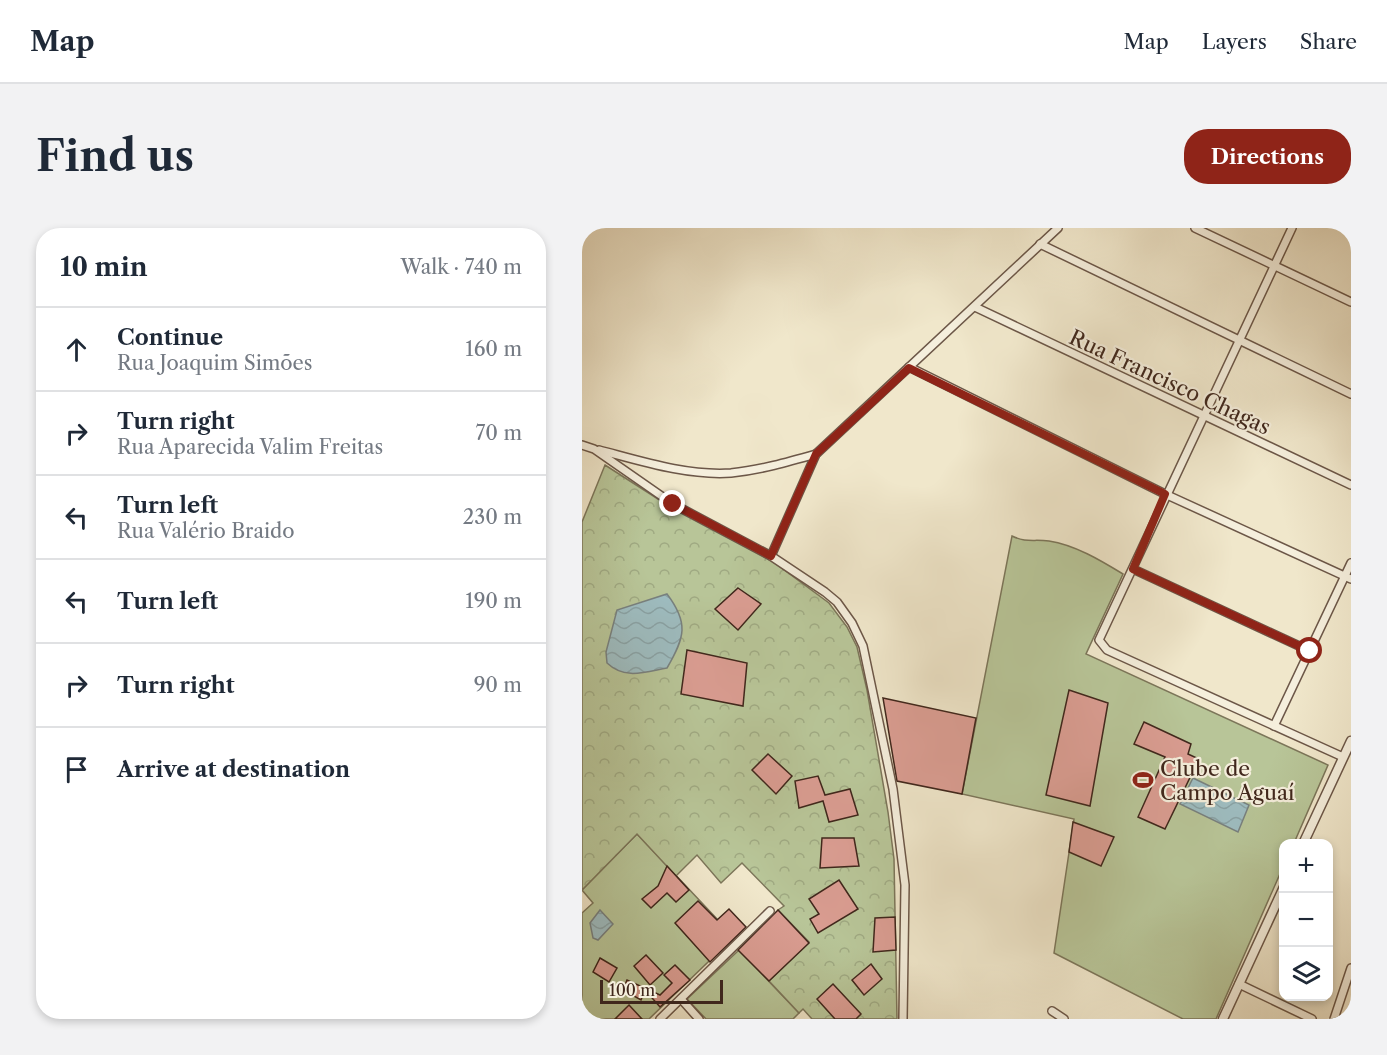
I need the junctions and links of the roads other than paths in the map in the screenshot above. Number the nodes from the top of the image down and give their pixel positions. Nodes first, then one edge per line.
1 (1058, 228) edge
2 (1195, 228) edge
3 (1292, 228) edge
4 (1040, 244) junction
5 (1274, 268) junction
6 (1351, 302) edge
7 (975, 307) junction
8 (1240, 340) junction
9 (909, 368) junction
10 (1351, 394) edge
11 (1204, 418) junction
12 (582, 445) edge
13 (594, 449) junction
14 (816, 454) junction
15 (1351, 485) edge
16 (1165, 494) junction
17 (771, 556) junction
18 (1351, 563) edge
19 (1133, 569) junction
20 (1348, 577) edge
21 (1310, 651) junction
22 (1274, 726) junction
23 (1351, 741) edge
24 (1343, 757) junction
25 (1305, 839) edge
26 (1281, 893) edge
27 (770, 911) dead end
28 (1351, 968) edge
29 (1239, 984) junction
30 (681, 999) junction
31 (1052, 1011) dead end
32 (660, 1019) edge
33 (699, 1019) edge
34 (903, 1019) edge
35 (1064, 1019) edge
36 (1223, 1019) edge
37 (1312, 1019) edge
38 (1334, 1019) edge

1 - 4 street
2 - 5 street
3 - 5 street
4 - 7 street
4 - 8 street
5 - 6 street
5 - 8 street
7 - 9 street
7 - 11 street, Rua Francisco Chagas
8 - 10 street
8 - 11 street
9 - 14 street
9 - 16 street
11 - 15 street, Rua Francisco Chagas
11 - 16 street
12 - 13 street
13 - 14 street
13 - 17 street
14 - 17 street
16 - 19 street
16 - 20 street
17 - 34 street
18 - 20 street
19 - 21 street
19 - 22 street
20 - 21 street
21 - 22 street
22 - 24 street
23 - 24 street
24 - 25 street
26 - 29 street
27 - 30 street
28 - 38 street
29 - 36 street
29 - 37 street
30 - 32 street
30 - 33 street
31 - 35 street

